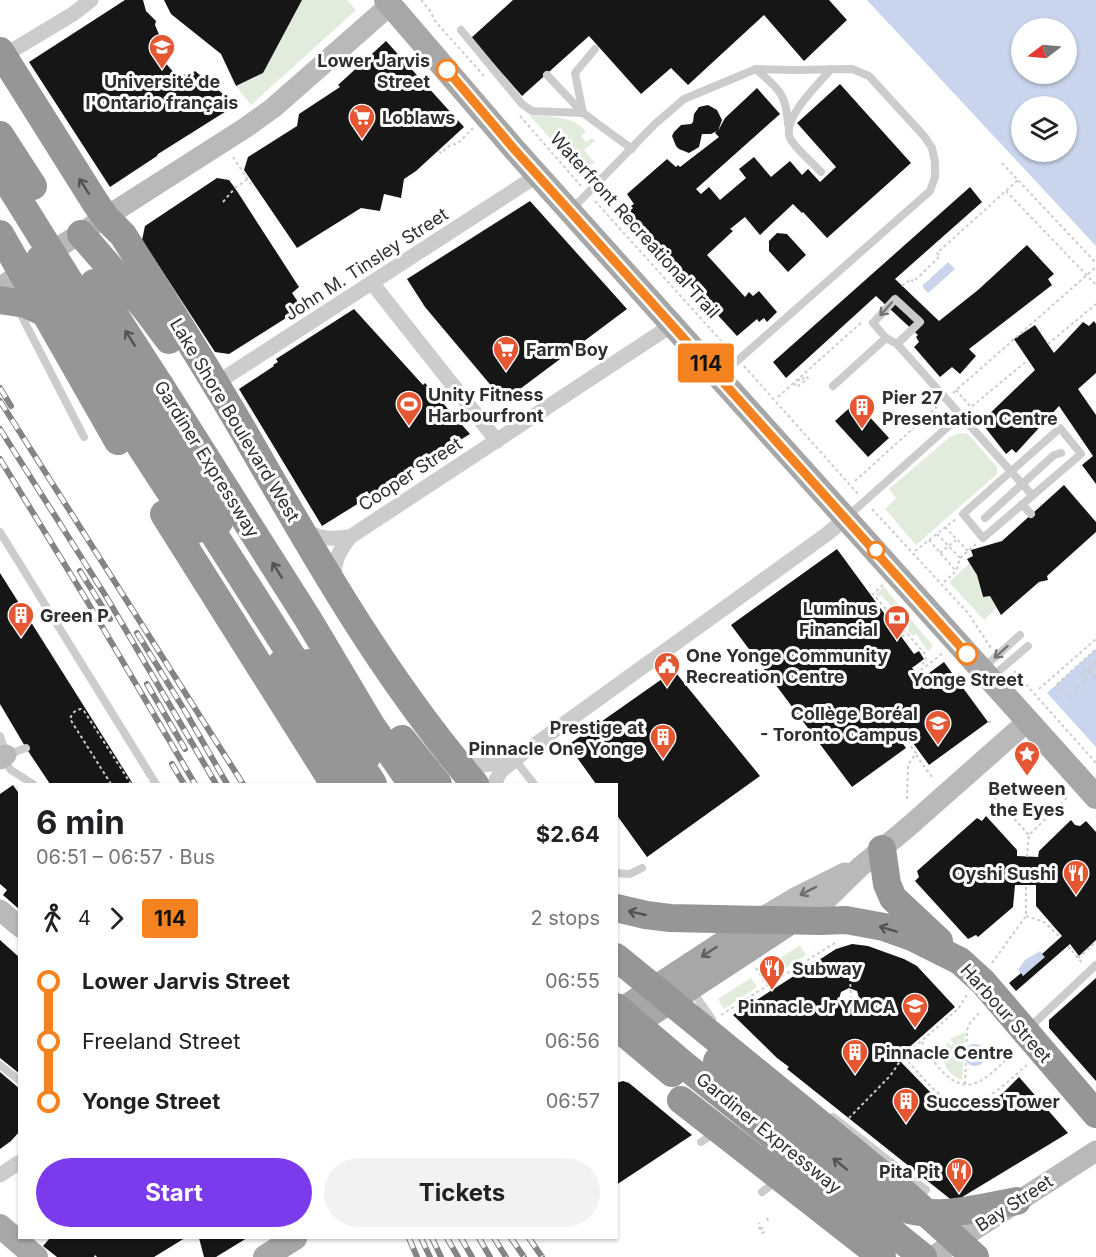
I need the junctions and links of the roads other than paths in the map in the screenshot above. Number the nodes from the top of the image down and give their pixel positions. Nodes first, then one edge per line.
1 (91, 0) edge
2 (388, 2) edge
3 (461, 30) dead end
4 (595, 49) dead end
5 (1, 54) edge
6 (756, 69) junction
7 (831, 69) junction
8 (547, 75) dead end
9 (1, 89) edge
10 (584, 113) junction
11 (789, 125) junction
12 (0, 135) edge
13 (632, 149) junction
14 (63, 152) junction
15 (0, 170) edge
16 (821, 172) dead end
17 (538, 175) junction
18 (0, 196) edge
19 (570, 211) junction
20 (106, 218) junction
21 (0, 234) edge
22 (81, 234) junction
23 (40, 259) junction
24 (372, 283) junction
25 (4, 296) edge
26 (672, 325) junction
27 (69, 327) junction
28 (886, 338) junction
29 (897, 344) junction
30 (179, 354) junction
31 (719, 377) junction
32 (215, 384) junction
33 (833, 386) dead end
34 (961, 415) junction
35 (84, 437) dead end
36 (497, 441) junction
37 (1061, 453) dead end
38 (1012, 473) junction
39 (1023, 484) junction
40 (1032, 495) junction
41 (1022, 504) junction
42 (1031, 514) dead end
43 (847, 518) junction
44 (986, 518) dead end
45 (298, 525) junction
46 (0, 532) edge
47 (350, 537) junction
48 (335, 587) junction
49 (308, 619) junction
50 (1020, 635) dead end
51 (246, 646) junction
52 (1028, 646) dead end
53 (994, 667) junction
54 (1029, 721) junction
55 (7, 751) edge
56 (518, 757) junction
57 (454, 773) edge
58 (31, 783) edge
59 (155, 783) edge
60 (333, 783) edge
61 (355, 783) edge
62 (371, 783) edge
63 (371, 783) edge
64 (386, 783) edge
65 (411, 783) edge
66 (437, 783) edge
67 (473, 783) edge
68 (495, 783) edge
69 (533, 783) edge
70 (1096, 797) edge
71 (882, 849) junction
72 (860, 867) junction
73 (642, 868) dead end
74 (618, 873) edge
75 (618, 908) edge
76 (0, 910) edge
77 (758, 920) junction
78 (793, 921) junction
79 (18, 925) edge
80 (618, 959) edge
81 (960, 961) junction
82 (1096, 964) edge
83 (618, 979) edge
84 (690, 988) junction
85 (718, 1019) road end
86 (618, 1029) edge
87 (1022, 1039) junction
88 (0, 1065) edge
89 (18, 1079) edge
90 (822, 1108) dead end
91 (1096, 1114) edge
92 (724, 1127) dead end
93 (701, 1142) dead end
94 (1096, 1150) edge
95 (18, 1163) edge
96 (0, 1175) edge
97 (784, 1175) dead end
98 (924, 1185) dead end
99 (762, 1192) dead end
100 (1017, 1201) junction
101 (0, 1226) edge
102 (293, 1239) edge
103 (36, 1257) edge
104 (264, 1257) edge
105 (882, 1257) edge
106 (904, 1257) edge
107 (923, 1257) edge
108 (933, 1257) edge
109 (975, 1257) edge

1 - 5 street
2 - 17 main road
2 - 20 main road
3 - 10 lane
4 - 10 lane
5 - 14 highway, Lake Shore Boulevard West
6 - 7 lane
6 - 11 lane
6 - 13 lane
7 - 11 lane
7 - 31 lane
8 - 10 lane
9 - 14 highway
10 - 13 lane
11 - 16 lane
49 -> 12 highway, Gardiner Expressway, bridge
13 - 19 lane
20 -> 14 highway, Lake Shore Boulevard West
15 - 64 highway, Gardiner Expressway, bridge
17 - 19 main road
17 - 24 street, John M. Tinsley Street
18 - 23 highway
19 - 26 main road
20 - 22 main road
20 - 30 highway
20 - 32 highway, Lake Shore Boulevard West
21 - 51 highway, bridge
22 - 23 main road
22 - 30 highway
23 - 25 main road
23 - 27 highway
23 - 62 highway
24 - 32 street, John M. Tinsley Street
24 - 36 street
25 - 27 highway
25 - 35 lane
26 - 31 main road
26 - 36 street, Cooper Street
27 - 61 highway, bridge
28 - 29 lane
29 -> 28 lane
28 - 33 lane
29 - 34 lane
30 - 57 highway
31 - 43 main road
32 - 45 highway, Lake Shore Boulevard West
34 - 38 lane
34 - 43 lane
36 - 47 street, Cooper Street
37 - 39 lane
38 - 39 lane
38 - 40 lane
38 - 41 lane
39 - 40 lane
39 - 44 lane
40 - 41 lane
41 - 42 lane
43 - 53 main road
43 - 56 street
45 - 47 street, Cooper Street
45 - 48 highway, Lake Shore Boulevard West
46 - 59 lane
47 - 48 street, Cooper Street
48 - 57 highway, Lake Shore Boulevard West
49 - 65 highway, Gardiner Expressway
49 - 66 highway
50 -> 53 lane
51 - 60 highway
51 - 63 highway
52 - 53 lane
53 - 54 main road
54 - 70 main road
54 - 71 main road
55 - 58 lane
56 - 57 street
56 - 68 street
56 - 69 lane
57 - 67 highway, Lake Shore Boulevard West
71 - 72 main road
71 - 81 highway
72 -> 77 main road
72 - 78 main road
73 - 74 lane
77 -> 75 highway
76 - 79 main road
77 - 78 highway, Harbour Street
77 -> 86 main road
81 -> 78 highway, Harbour Street
78 - 84 main road
80 - 109 highway, bridge
81 - 87 highway, Harbour Street
82 - 87 lane
100 -> 83 highway
84 - 85 lane
84 - 86 main road
86 - 105 highway, Gardiner Expressway, bridge
86 - 106 highway
86 - 107 highway, Gardiner Expressway, bridge
87 - 91 highway, Harbour Street
88 - 89 lane
90 - 98 lane
92 - 93 lane
94 - 100 main road, Bay Street
95 - 96 street
97 - 99 lane
100 - 108 main road, Bay Street
101 - 103 main road
102 - 104 main road

